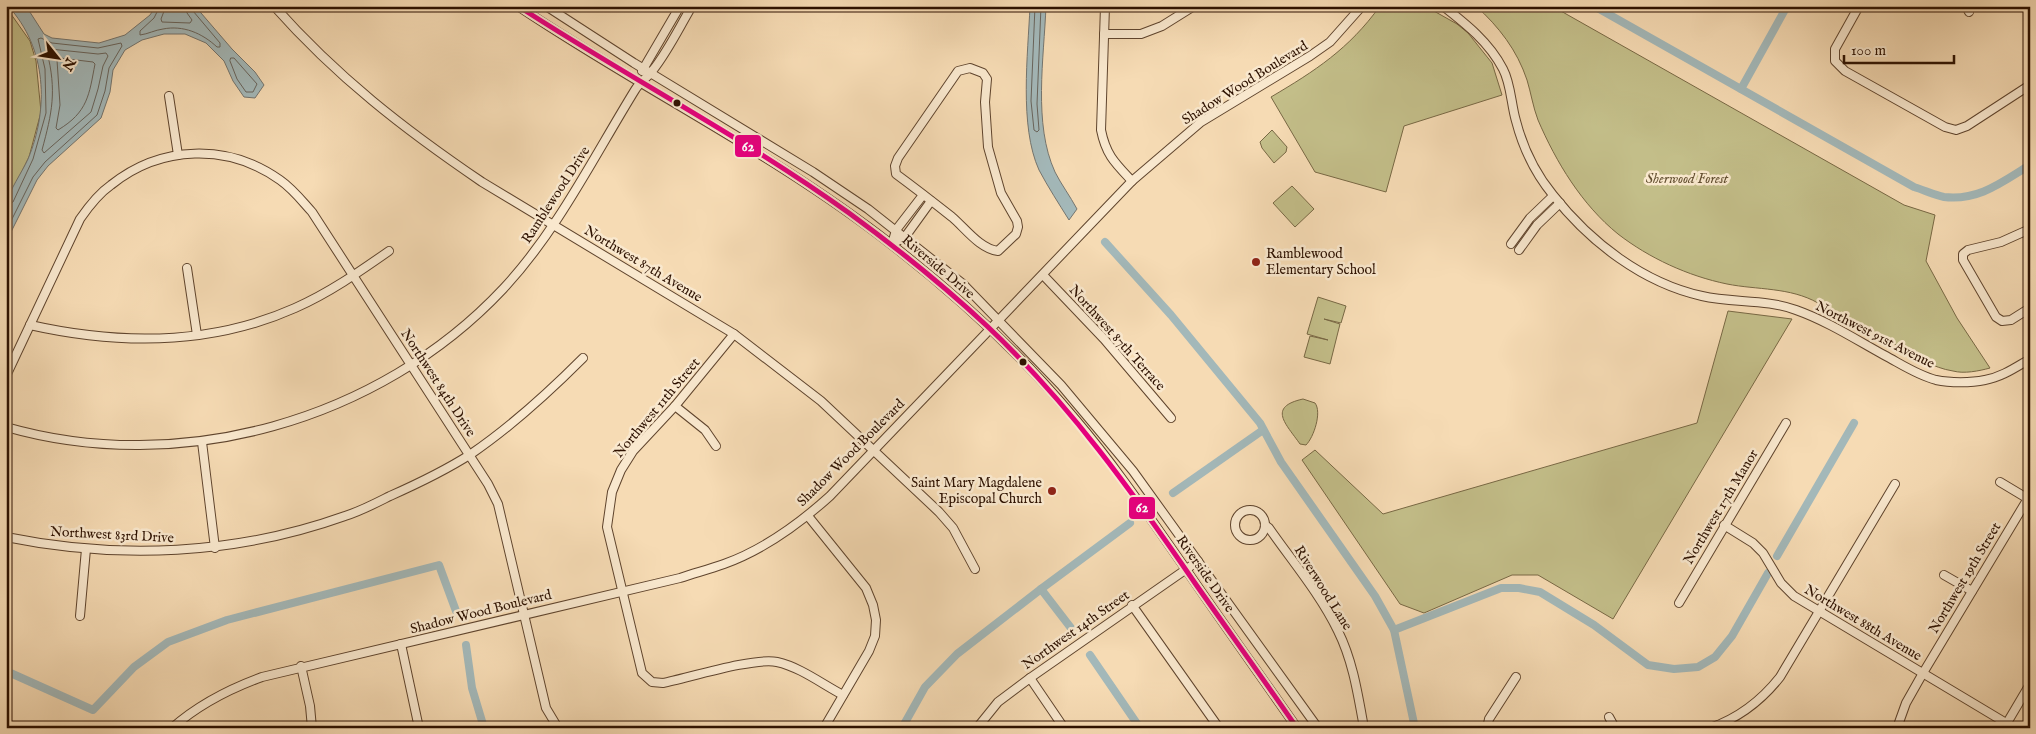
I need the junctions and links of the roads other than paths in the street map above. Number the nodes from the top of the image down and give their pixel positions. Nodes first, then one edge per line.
1 (274, 6) edge
2 (518, 6) edge
3 (546, 6) edge
4 (680, 6) edge
5 (692, 6) edge
6 (1105, 6) edge
7 (1194, 6) edge
8 (1362, 6) edge
9 (1443, 6) edge
10 (1860, 6) edge
11 (1104, 34) junction
12 (642, 68) junction
13 (651, 73) junction
14 (640, 83) junction
15 (2030, 85) edge
16 (169, 96) dead end
17 (178, 155) junction
18 (1132, 181) junction
19 (923, 195) junction
20 (1553, 196) junction
21 (931, 201) junction
22 (1560, 203) junction
23 (554, 225) junction
24 (2030, 229) edge
25 (896, 230) junction
26 (905, 237) junction
27 (892, 244) junction
28 (1511, 244) dead end
29 (1519, 250) dead end
30 (389, 251) dead end
31 (187, 268) dead end
32 (1043, 275) junction
33 (354, 276) junction
34 (2030, 308) edge
35 (998, 320) junction
36 (30, 326) junction
37 (990, 329) junction
38 (734, 334) junction
39 (197, 335) junction
40 (583, 358) dead end
41 (2030, 359) edge
42 (411, 365) junction
43 (6, 376) edge
44 (675, 406) junction
45 (1171, 418) dead end
46 (1786, 422) dead end
47 (6, 428) edge
48 (202, 442) junction
49 (716, 446) dead end
50 (873, 449) junction
51 (470, 454) junction
52 (2000, 482) dead end
53 (1895, 484) dead end
54 (2029, 498) edge
55 (808, 516) junction
56 (1265, 525) junction
57 (1724, 526) junction
58 (6, 537) edge
59 (215, 548) junction
60 (86, 549) junction
61 (1198, 561) junction
62 (1185, 568) junction
63 (975, 569) dead end
64 (1944, 575) dead end
65 (622, 591) junction
66 (1972, 591) junction
67 (1679, 604) dead end
68 (1132, 605) junction
69 (1819, 611) junction
70 (524, 615) junction
71 (80, 616) dead end
72 (401, 644) junction
73 (301, 666) junction
74 (1923, 673) junction
75 (1516, 677) dead end
76 (1030, 678) junction
77 (2030, 684) edge
78 (843, 695) junction
79 (1609, 717) dead end
80 (2005, 725) edge
81 (172, 728) edge
82 (312, 728) edge
83 (419, 728) edge
84 (558, 728) edge
85 (824, 728) edge
86 (976, 728) edge
87 (1064, 728) edge
88 (1219, 728) edge
89 (1297, 728) edge
90 (1318, 728) edge
91 (1364, 728) edge
92 (1487, 728) edge
93 (1615, 728) edge
94 (1710, 728) edge
95 (1897, 728) edge

1 - 23 street, Northwest 87th Avenue
2 - 14 street, Riverside Drive
3 - 12 street, Riverside Drive
4 - 12 street, Ramblewood Drive
5 - 13 street, Ramblewood Drive
6 - 11 street
7 - 11 street
8 - 18 street, Shadow Wood Boulevard
9 - 20 street, Northwest 91st Avenue
10 - 15 street
11 - 18 street
12 - 13 street, Riverside Drive
12 - 14 street, Ramblewood Drive
13 - 14 street, Ramblewood Drive
13 - 25 street, Riverside Drive
14 - 23 street, Ramblewood Drive
14 - 27 street, Riverside Drive
16 - 17 street
17 - 33 street, Northwest 84th Drive
17 - 36 street, Northwest 84th Drive
18 - 32 street, Shadow Wood Boulevard
19 - 21 street
19 - 21 street
19 - 25 street
20 - 22 street, Northwest 91st Avenue
20 - 28 street
21 - 26 street
22 - 29 street
22 - 41 street, Northwest 91st Avenue
23 - 38 street, Northwest 87th Avenue
23 - 42 street, Ramblewood Drive
24 - 34 street
25 - 26 street, Riverside Drive
25 - 27 street
26 - 27 street
26 - 35 street, Riverside Drive
27 - 37 street, Riverside Drive
30 - 33 street
31 - 39 street
32 - 35 street, Shadow Wood Boulevard
32 - 45 street, Northwest 87th Terrace
33 - 39 street
33 - 42 street, Northwest 84th Drive
35 - 37 street, Shadow Wood Boulevard
35 - 61 street, Riverside Drive
36 - 39 street
36 - 43 street, Northwest 84th Drive
37 - 50 street, Shadow Wood Boulevard
37 - 62 street, Riverside Drive
38 - 44 street, Northwest 11th Street
38 - 50 street, Northwest 87th Avenue
40 - 51 street, Northwest 83rd Drive
42 - 48 street, Ramblewood Drive
42 - 51 street, Northwest 84th Drive
44 - 49 street
44 - 65 street, Northwest 11th Street
46 - 57 street, Northwest 17th Manor
47 - 48 street, Ramblewood Drive
48 - 59 street
50 - 55 street, Shadow Wood Boulevard
50 - 63 street, Northwest 87th Avenue
51 - 59 street, Northwest 83rd Drive
51 - 70 street, Northwest 84th Drive
52 - 54 street
53 - 69 street
54 - 66 street, Northwest 19th Street
55 - 65 street, Shadow Wood Boulevard
55 - 78 street
56 - 56 street, Riverwood Lane
56 - 91 street, Riverwood Lane
57 - 67 street, Northwest 17th Manor
57 - 69 street, Northwest 88th Avenue
58 - 60 street, Northwest 83rd Drive
59 - 60 street, Northwest 83rd Drive
60 - 71 street
61 - 62 street, Northwest 14th Street
61 - 90 street, Riverside Drive
62 - 68 street, Northwest 14th Street
62 - 89 street, Riverside Drive
64 - 66 street
65 - 70 street, Shadow Wood Boulevard
65 - 78 street, Northwest 11th Street
66 - 74 street, Northwest 19th Street
68 - 76 street, Northwest 14th Street
68 - 88 street
69 - 74 street, Northwest 88th Avenue
69 - 94 street
70 - 72 street, Shadow Wood Boulevard
70 - 84 street, Northwest 84th Drive
72 - 73 street, Shadow Wood Boulevard
72 - 83 street
73 - 81 street, Shadow Wood Boulevard
73 - 82 street
74 - 80 street, Northwest 88th Avenue
74 - 95 street, Northwest 19th Street
75 - 92 street
76 - 86 street, Northwest 14th Street
76 - 87 street
77 - 80 street
78 - 85 street
79 - 93 street

